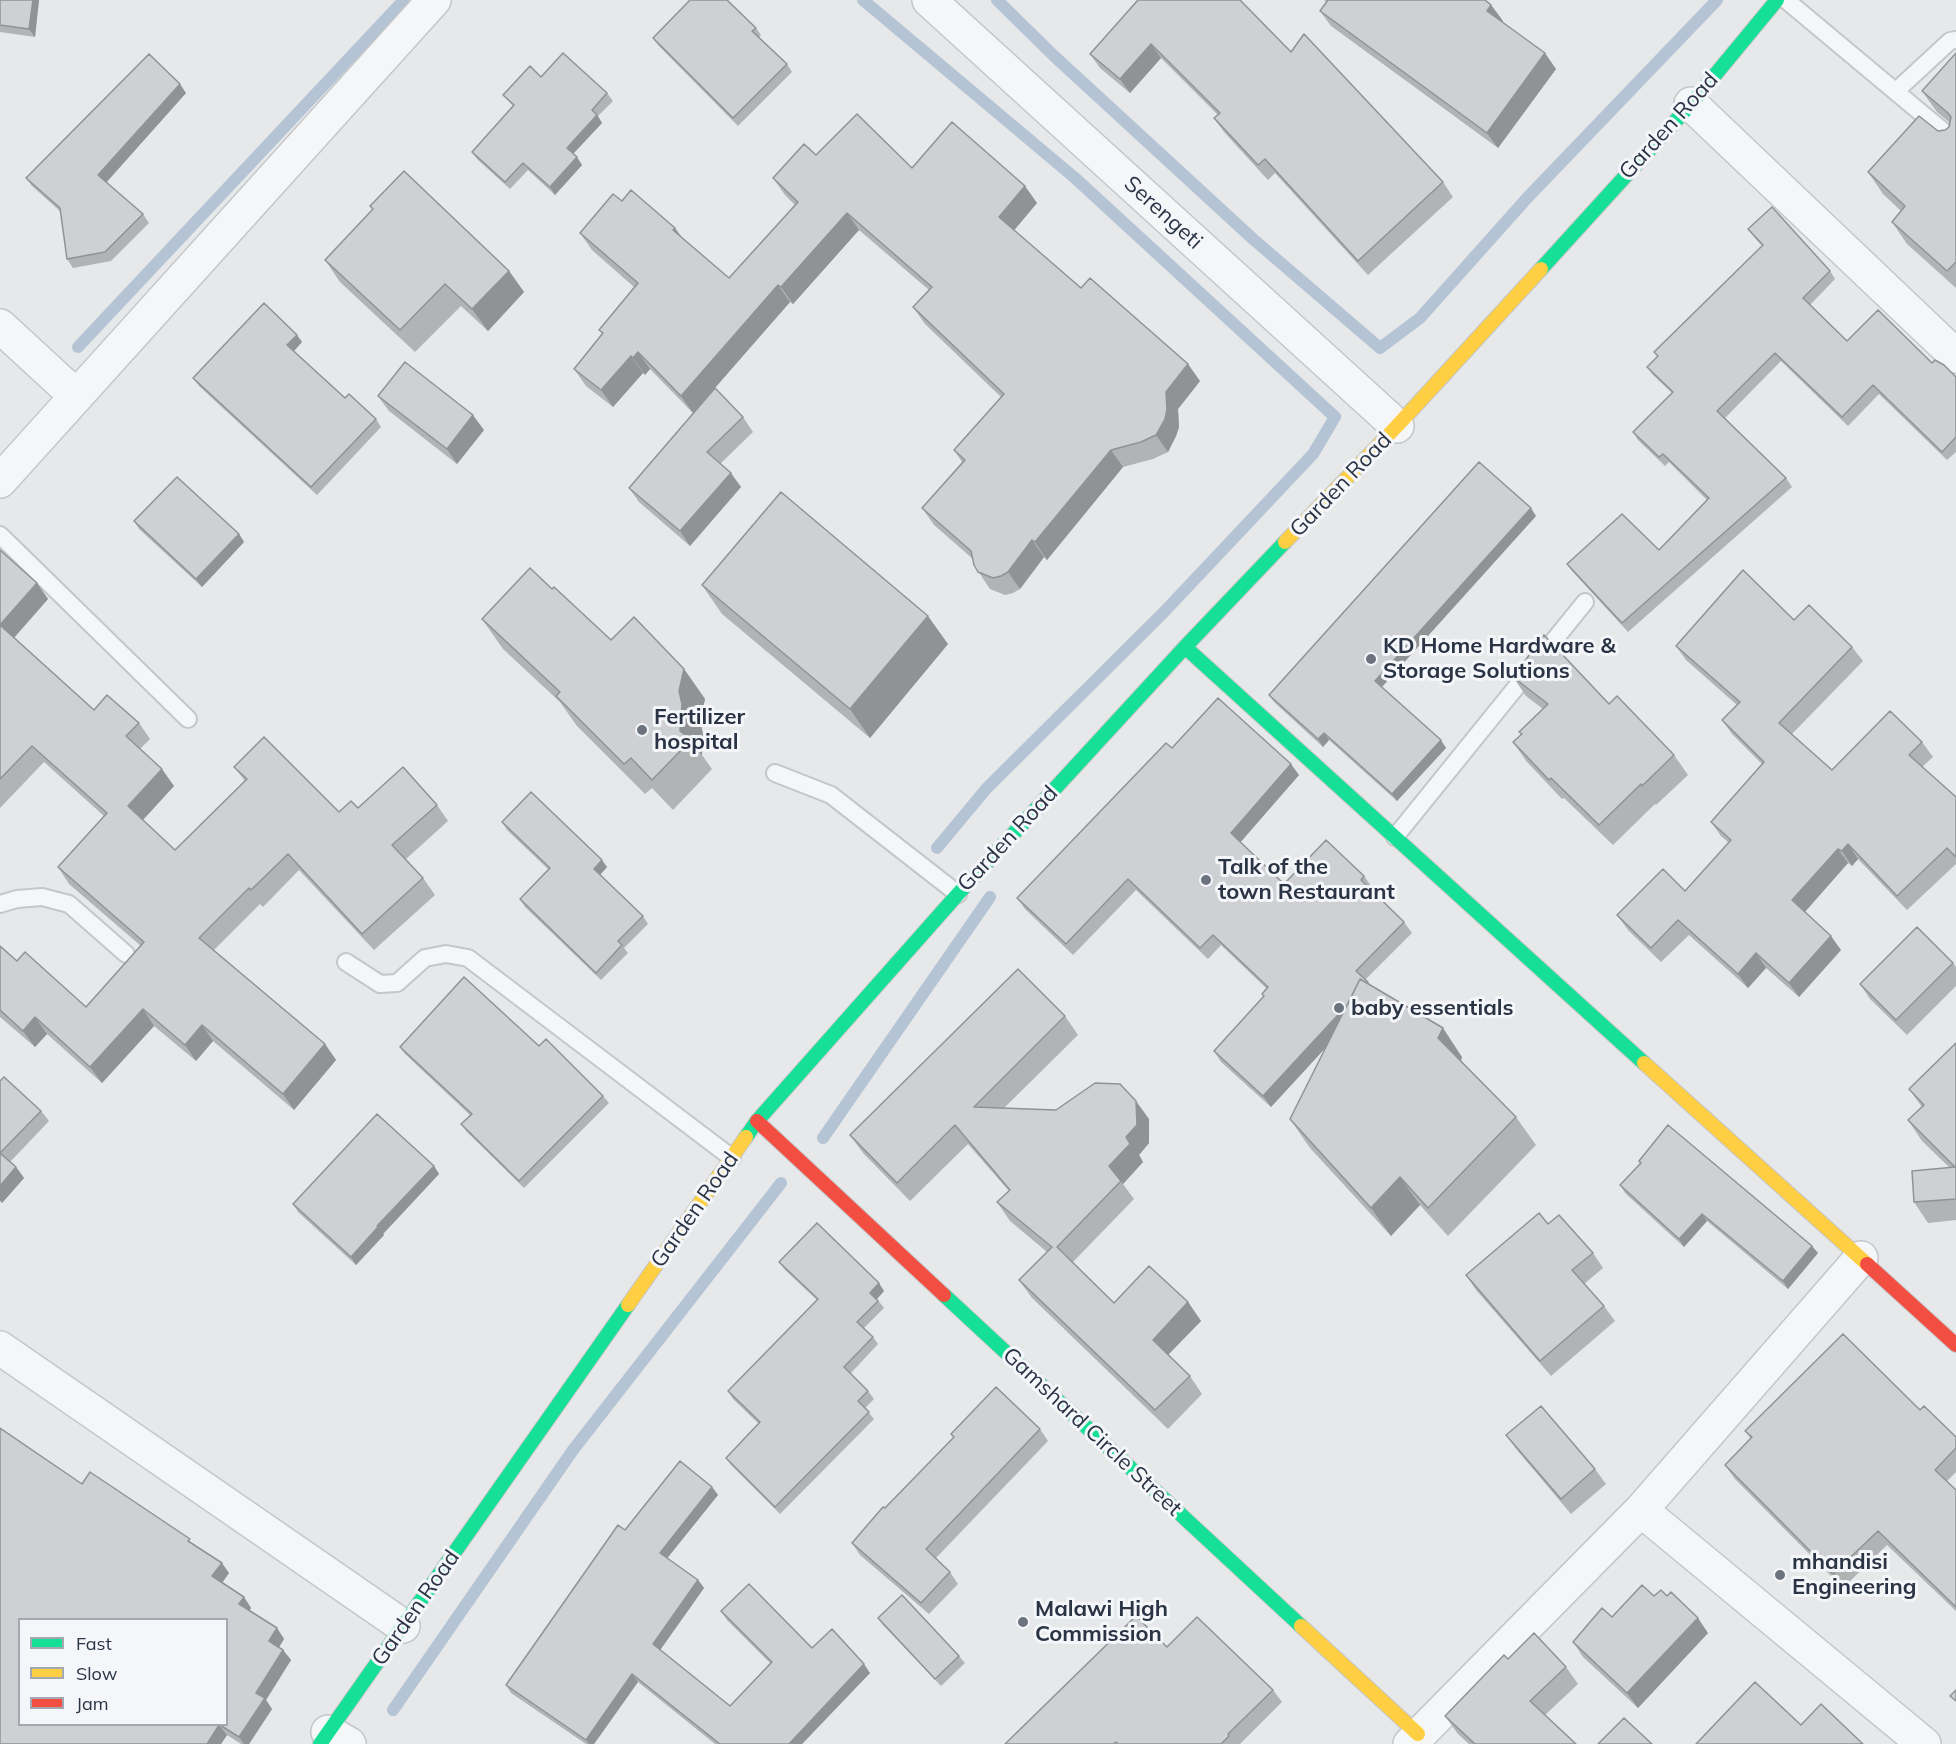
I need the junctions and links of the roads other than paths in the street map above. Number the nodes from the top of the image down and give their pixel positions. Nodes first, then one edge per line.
1 (434, 0) edge
2 (929, 0) edge
3 (1777, 0) edge
4 (1786, 0) edge
5 (1956, 40) edge
6 (1896, 91) junction
7 (1691, 104) junction
8 (1956, 142) edge
9 (0, 326) edge
10 (1956, 356) edge
11 (76, 396) junction
12 (1397, 426) junction
13 (0, 481) edge
14 (0, 535) edge
15 (1585, 602) dead end
16 (1185, 647) junction
17 (188, 719) dead end
18 (775, 773) dead end
19 (1395, 837) junction
20 (958, 894) junction
21 (0, 904) edge
22 (126, 954) dead end
23 (346, 962) dead end
24 (757, 1122) junction
25 (732, 1158) junction
26 (1861, 1258) junction
27 (1956, 1345) edge
28 (0, 1348) edge
29 (1641, 1510) junction
30 (403, 1626) junction
31 (1414, 1739) edge
32 (332, 1740) edge
33 (1924, 1744) edge

1 - 11 street
2 - 12 street, Serengeti
3 - 7 street, Garden Road
4 - 6 lane
5 - 6 lane
6 - 8 lane
7 - 10 street
7 - 12 street, Garden Road
9 - 11 street
11 - 13 street
12 - 16 street, Garden Road
14 - 17 lane
15 - 19 lane
16 - 19 street
16 - 20 street, Garden Road
18 - 20 lane
19 - 26 street
20 - 24 street, Garden Road
21 - 22 lane
23 - 25 lane
24 - 25 street, Garden Road
24 - 31 street, Gamshard Circle Street
25 - 30 street, Garden Road
26 - 27 street
26 - 29 street
28 - 30 street
29 - 31 street
29 - 33 street
30 - 32 street, Garden Road

